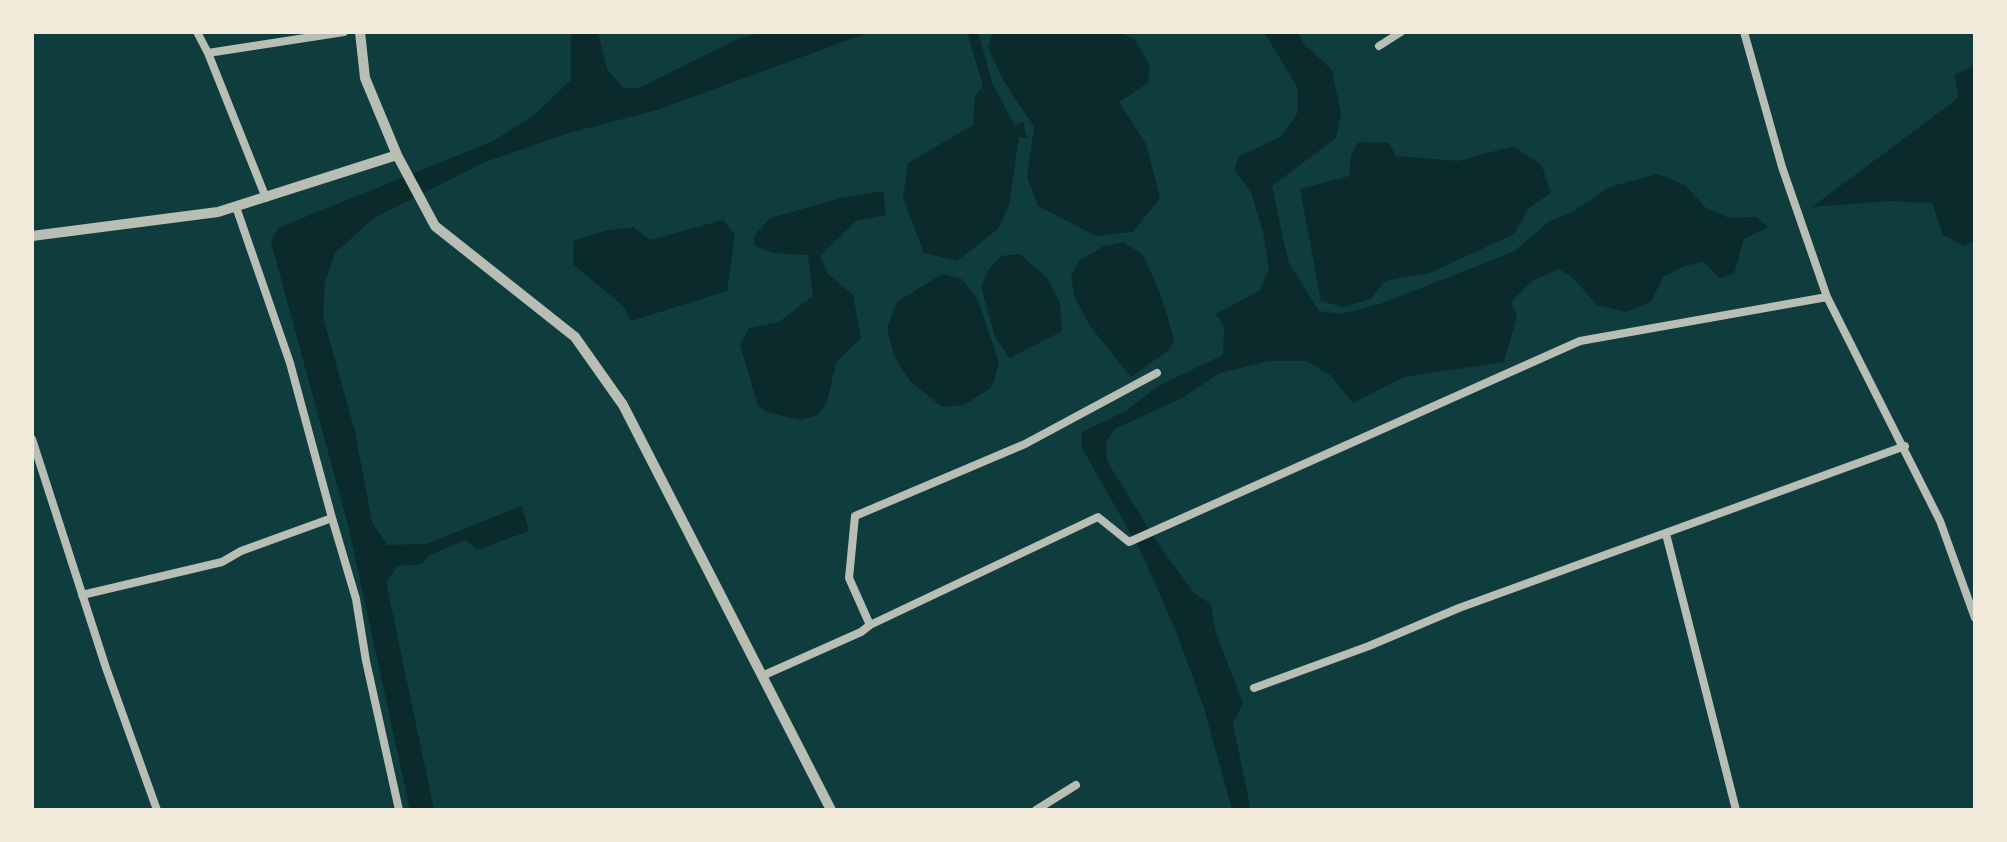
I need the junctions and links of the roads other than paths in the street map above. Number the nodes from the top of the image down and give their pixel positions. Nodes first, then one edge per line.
1 (197, 32) edge
2 (344, 32) edge
3 (360, 32) edge
4 (1401, 32) edge
5 (1744, 32) edge
6 (1379, 46) dead end
7 (208, 53) junction
8 (397, 155) junction
9 (266, 198) junction
10 (236, 207) junction
11 (32, 236) edge
12 (1827, 297) junction
13 (1157, 373) dead end
14 (32, 439) edge
15 (1905, 446) junction
16 (332, 518) junction
17 (1666, 534) junction
18 (82, 595) junction
19 (1975, 618) edge
20 (870, 625) junction
21 (762, 676) junction
22 (1254, 688) dead end
23 (1076, 785) dead end
24 (157, 810) edge
25 (399, 810) edge
26 (831, 810) edge
27 (1036, 810) edge
28 (1736, 810) edge

1 - 7 street
2 - 7 street
3 - 8 street
4 - 6 street
5 - 12 street
7 - 9 street
8 - 9 street
8 - 21 street
9 - 10 street
10 - 11 street
10 - 16 street
12 - 15 street
12 - 20 street
13 - 20 street
14 - 18 street
15 - 17 street
15 - 19 street
16 - 18 street
16 - 25 street
17 - 22 street
17 - 28 street
18 - 24 street
20 - 21 street
21 - 26 street
23 - 27 street

